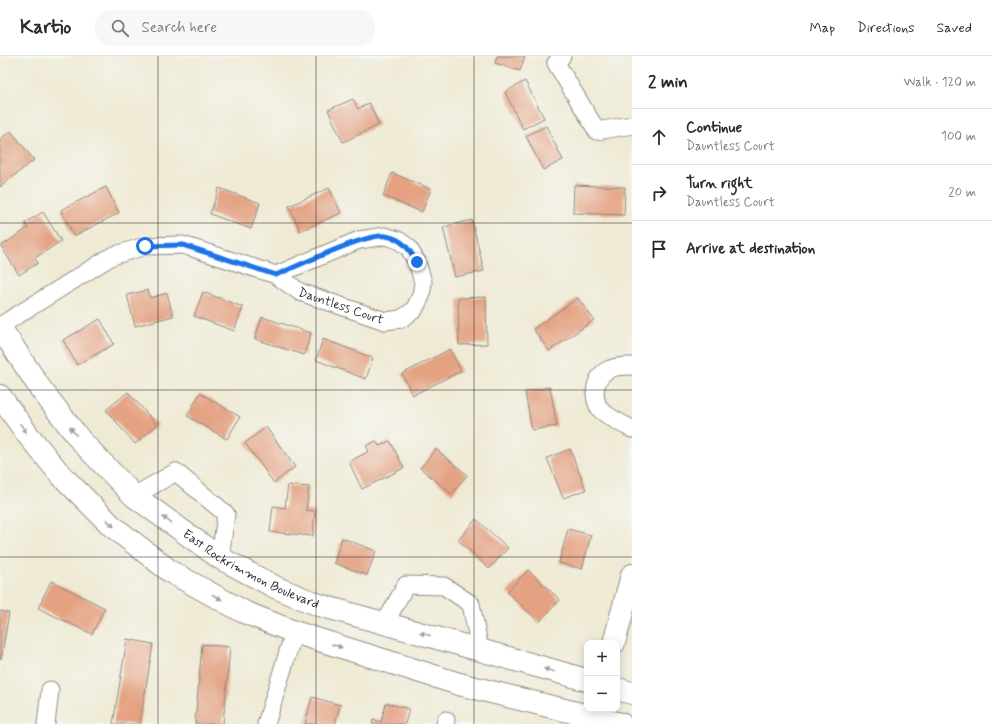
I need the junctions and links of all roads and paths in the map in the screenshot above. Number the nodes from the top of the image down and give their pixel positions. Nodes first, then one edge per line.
1 (562, 56) edge
2 (632, 125) edge
3 (276, 275) junction
4 (0, 326) edge
5 (632, 366) edge
6 (0, 396) edge
7 (632, 429) edge
8 (134, 496) junction
9 (220, 558) junction
10 (632, 575) edge
11 (622, 613) junction
12 (385, 623) junction
13 (294, 632) junction
14 (632, 633) edge
15 (615, 640) edge
16 (480, 650) junction
17 (584, 679) edge
18 (50, 690) dead end
19 (620, 690) edge
20 (632, 693) edge
21 (595, 717) edge
22 (46, 724) edge
23 (266, 724) edge
24 (621, 724) edge

1 - 2 street
3 - 3 street, Dauntless Court
3 - 4 street, Dauntless Court
8 -> 4 main road, East Rockrimmon Boulevard
5 - 7 street
6 -> 13 main road
9 -> 8 main road, East Rockrimmon Boulevard
8 - 9 street
9 - 12 main road, East Rockrimmon Boulevard
10 - 11 main road
11 - 14 main road
11 - 15 main road
16 -> 12 main road, East Rockrimmon Boulevard
12 - 16 street
13 -> 21 main road
13 - 23 street
17 -> 16 main road, East Rockrimmon Boulevard
18 - 22 street
19 - 20 main road
21 - 24 main road

